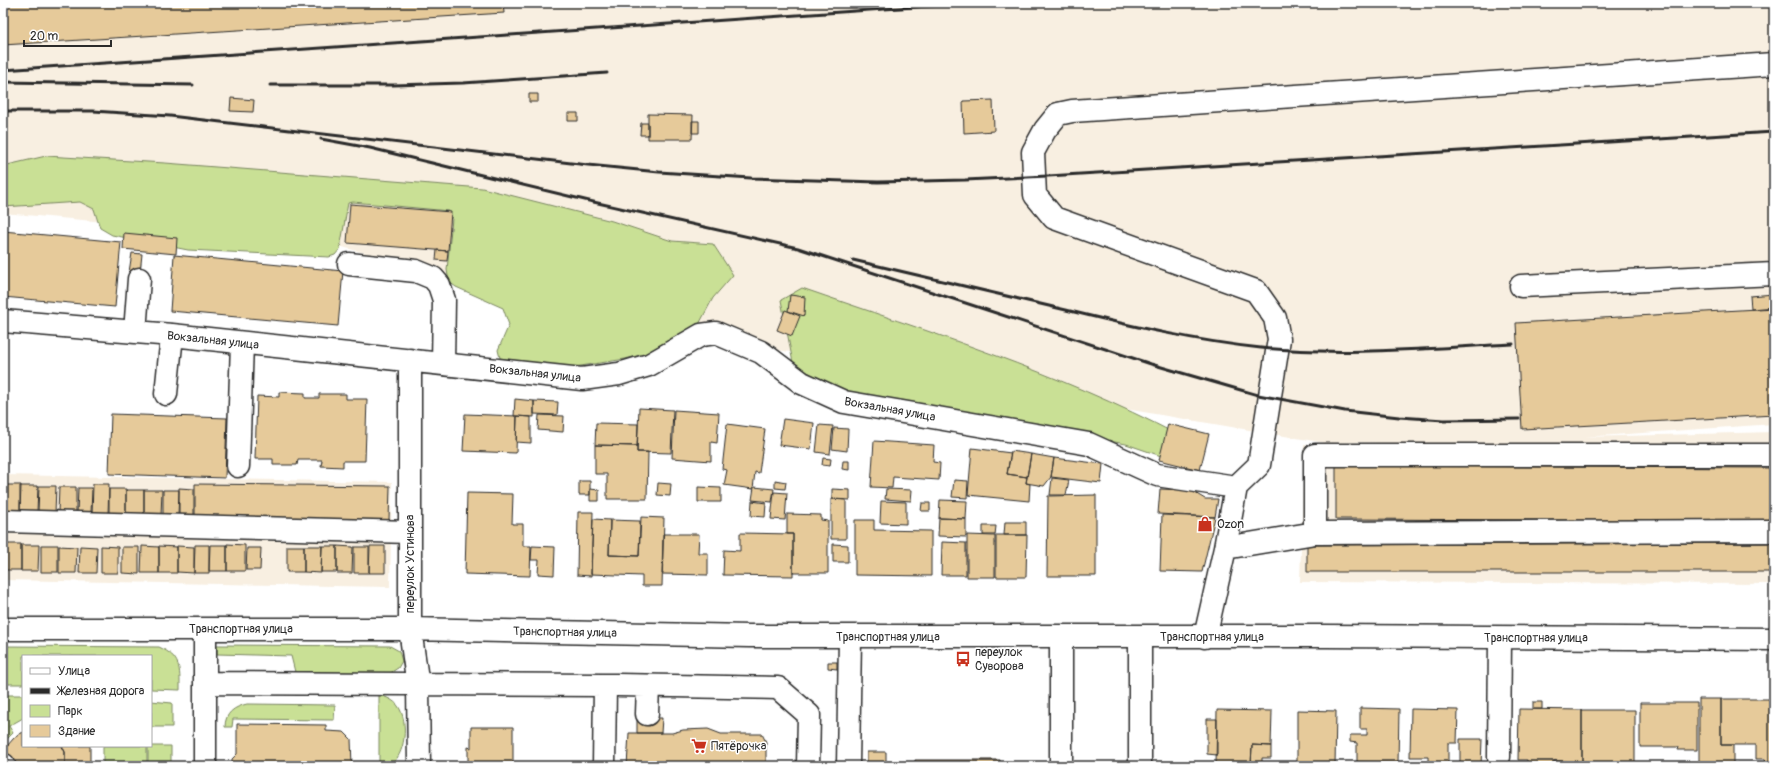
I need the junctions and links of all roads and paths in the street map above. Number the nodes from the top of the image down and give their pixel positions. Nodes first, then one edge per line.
1 (1774, 64) edge
2 (349, 264) dead end
3 (1774, 274) edge
4 (139, 279) dead end
5 (1521, 286) dead end
6 (3, 321) edge
7 (135, 332) junction
8 (172, 335) junction
9 (242, 343) junction
10 (410, 360) junction
11 (443, 364) junction
12 (166, 394) dead end
13 (1774, 455) edge
14 (238, 466) dead end
15 (1236, 487) junction
16 (3, 521) edge
17 (1774, 531) edge
18 (410, 532) junction
19 (1315, 533) junction
20 (1225, 548) junction
21 (3, 629) edge
22 (205, 629) junction
23 (410, 629) junction
24 (850, 637) junction
25 (1061, 637) junction
26 (1140, 637) junction
27 (1205, 637) junction
28 (1500, 638) junction
29 (1774, 639) edge
30 (205, 683) junction
31 (605, 685) junction
32 (418, 686) junction
33 (648, 686) junction
34 (647, 714) dead end
35 (1499, 757) dead end
36 (205, 766) edge
37 (419, 766) edge
38 (604, 766) edge
39 (808, 766) edge
40 (848, 766) edge
41 (1061, 766) edge
42 (1140, 766) edge

1 - 15 street
2 - 11 street
3 - 5 street
4 - 7 street
6 - 7 street, Вокзальная улица
7 - 8 street, Вокзальная улица
8 - 9 street, Вокзальная улица
8 - 12 street
9 - 10 street, Вокзальная улица
9 - 14 street
10 - 11 street, Вокзальная улица
10 - 18 street, переулок Устинова
11 - 15 street, Вокзальная улица
13 - 19 street
15 - 20 street
16 - 18 street
17 - 19 street
18 - 23 street, переулок Устинова
19 - 20 street
20 - 27 street
21 - 22 street, Транспортная улица
22 - 23 street, Транспортная улица
22 - 30 street
23 - 24 street, Транспортная улица
23 - 32 street, переулок Устинова
24 - 25 street, Транспортная улица
24 - 40 street
25 - 26 street, Транспортная улица
25 - 41 street
26 - 27 street, Транспортная улица
26 - 42 street
27 - 28 street, Транспортная улица
28 - 29 street, Транспортная улица
28 - 35 street
30 - 32 street
30 - 36 street
31 - 32 street
31 - 33 street
31 - 38 street
32 - 37 street, переулок Устинова
33 - 34 street
33 - 39 street

